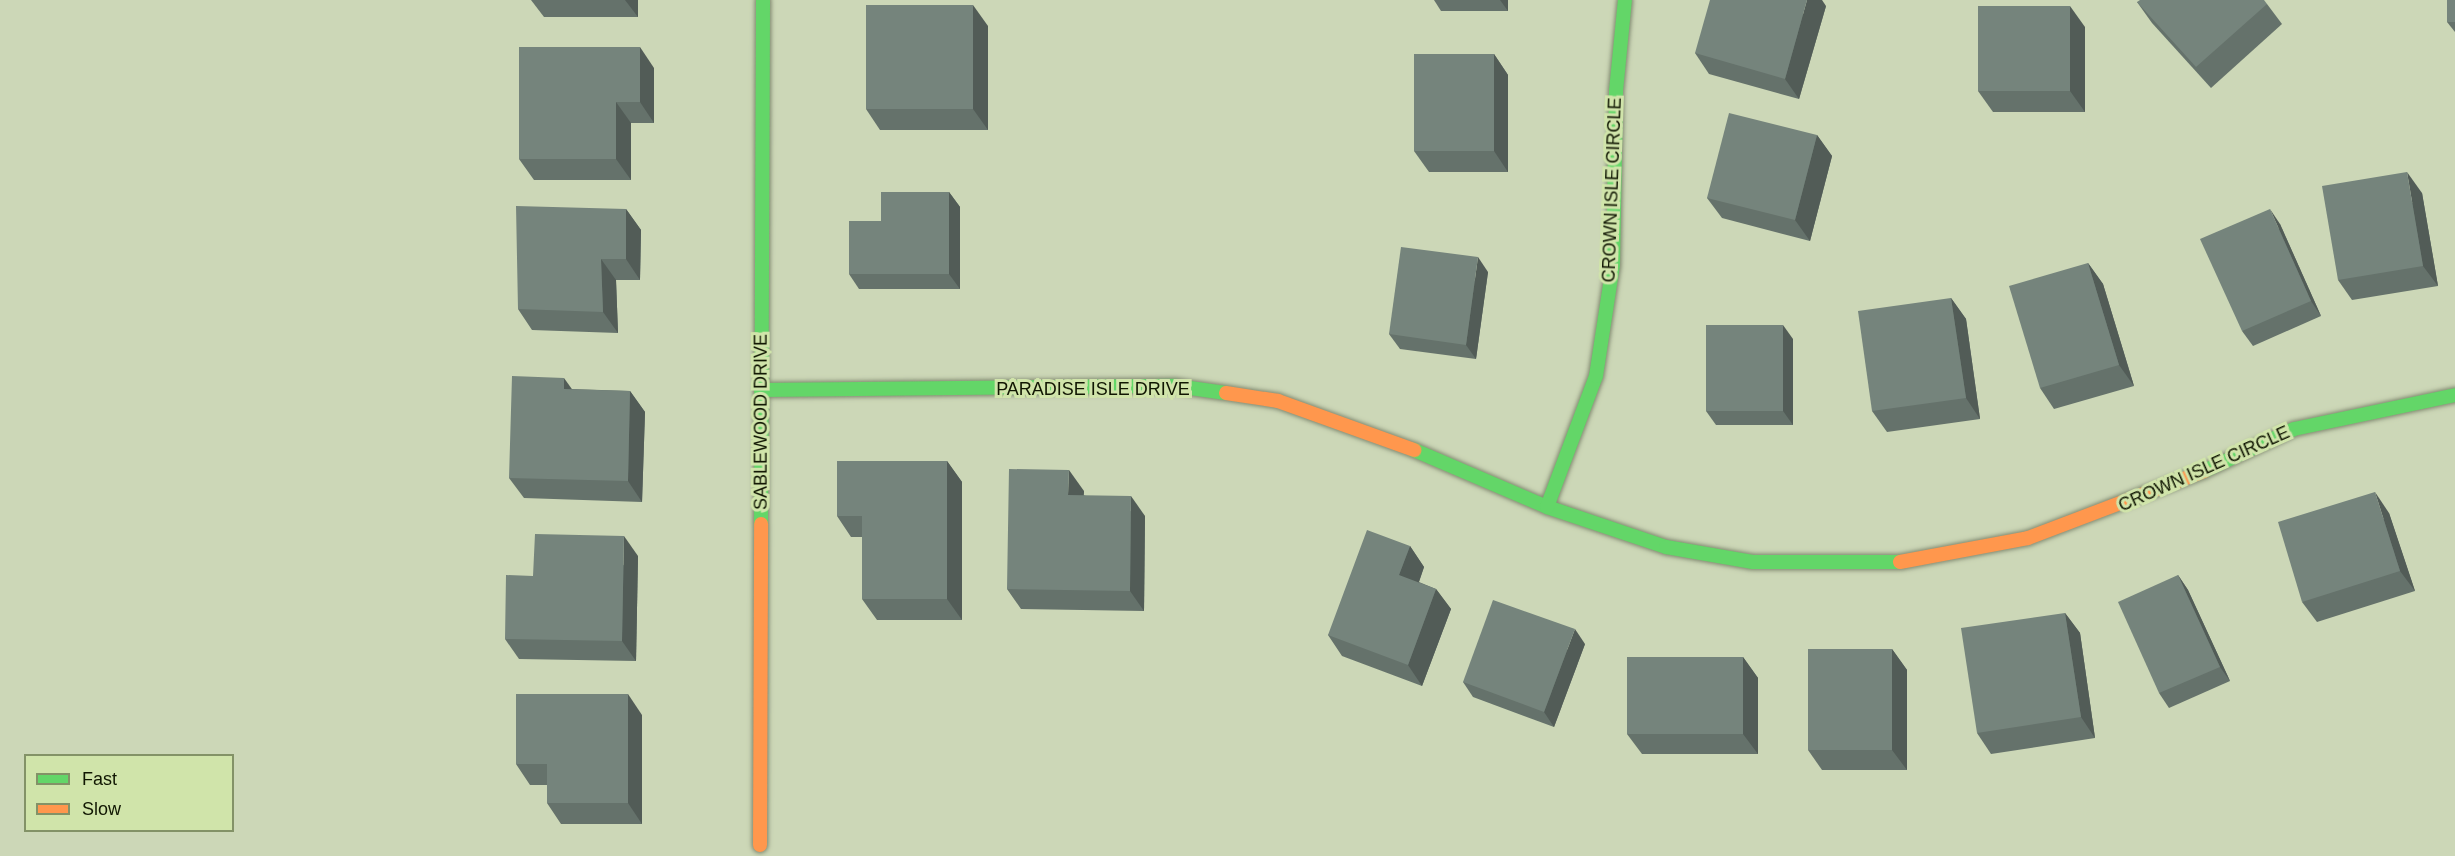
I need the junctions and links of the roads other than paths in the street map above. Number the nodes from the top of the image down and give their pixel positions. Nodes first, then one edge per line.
1 (763, 0) edge
2 (1625, 0) edge
3 (761, 390) junction
4 (2455, 395) edge
5 (1547, 507) junction
6 (760, 844) dead end

1 - 3 street, SABLEWOOD DRIVE
2 - 5 street, CROWN ISLE CIRCLE
3 - 5 street, PARADISE ISLE DRIVE
3 - 6 street, SABLEWOOD DRIVE
4 - 5 street, CROWN ISLE CIRCLE

